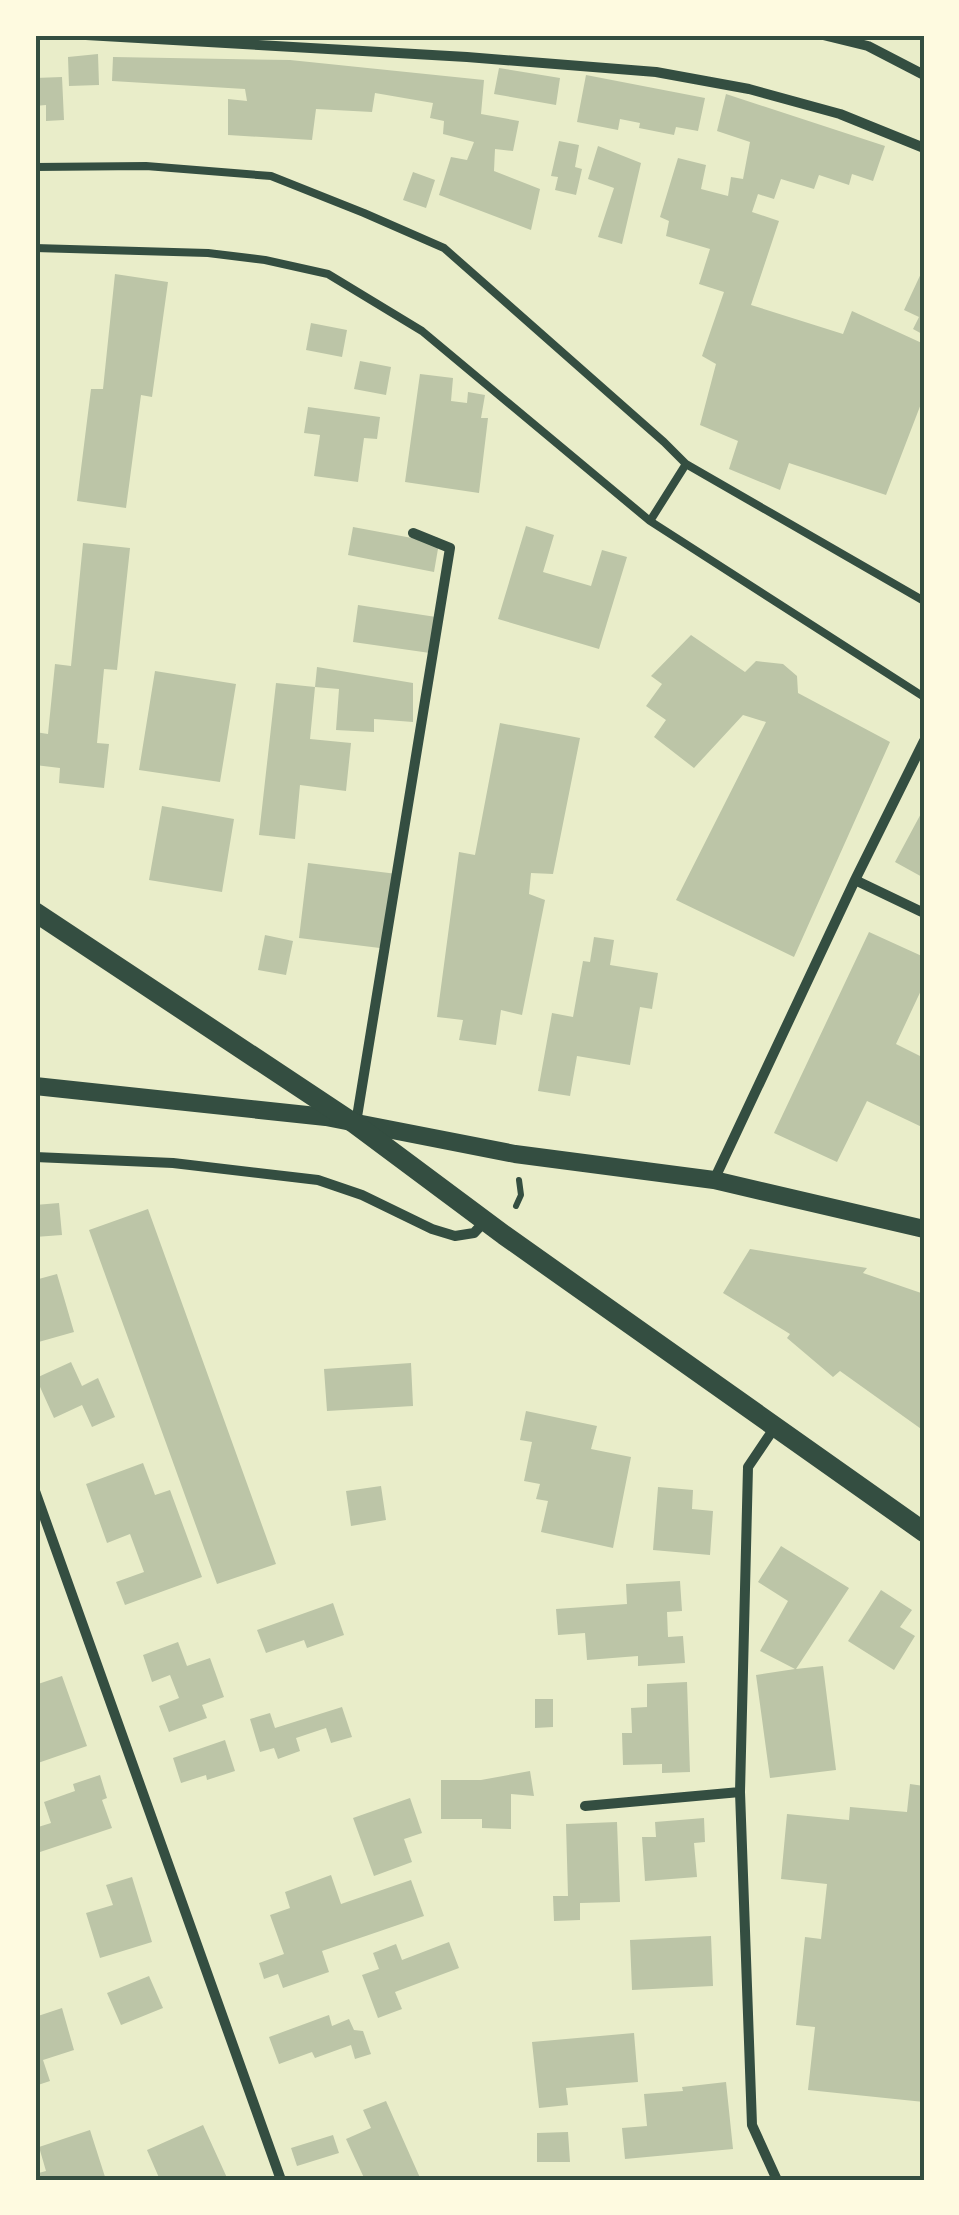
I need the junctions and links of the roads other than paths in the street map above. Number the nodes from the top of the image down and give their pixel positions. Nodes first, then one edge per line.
1 (86, 35) edge
2 (823, 35) edge
3 (869, 40) edge
4 (924, 75) edge
5 (924, 148) edge
6 (35, 167) edge
7 (35, 248) edge
8 (686, 464) junction
9 (650, 521) junction
10 (412, 533) dead end
11 (924, 601) edge
12 (924, 697) edge
13 (924, 741) edge
14 (855, 880) junction
15 (35, 912) edge
16 (924, 913) edge
17 (35, 1086) edge
18 (356, 1124) junction
19 (35, 1157) edge
20 (714, 1180) junction
21 (485, 1221) junction
22 (924, 1229) edge
23 (774, 1427) junction
24 (35, 1491) edge
25 (924, 1532) edge
26 (740, 1792) junction
27 (584, 1806) dead end
28 (282, 2180) edge
29 (778, 2180) edge

1 - 5 street
2 - 3 street
3 - 4 street
6 - 8 lane
7 - 9 lane
8 - 9 lane
8 - 11 lane
9 - 12 lane
10 - 18 street
13 - 14 street
14 - 16 street
14 - 20 street
15 - 18 main road
17 - 18 street
18 - 20 street
18 - 21 main road
19 - 21 street
20 - 22 street
21 - 23 main road
23 - 25 main road
23 - 26 street
24 - 28 street
26 - 27 street
26 - 29 street

